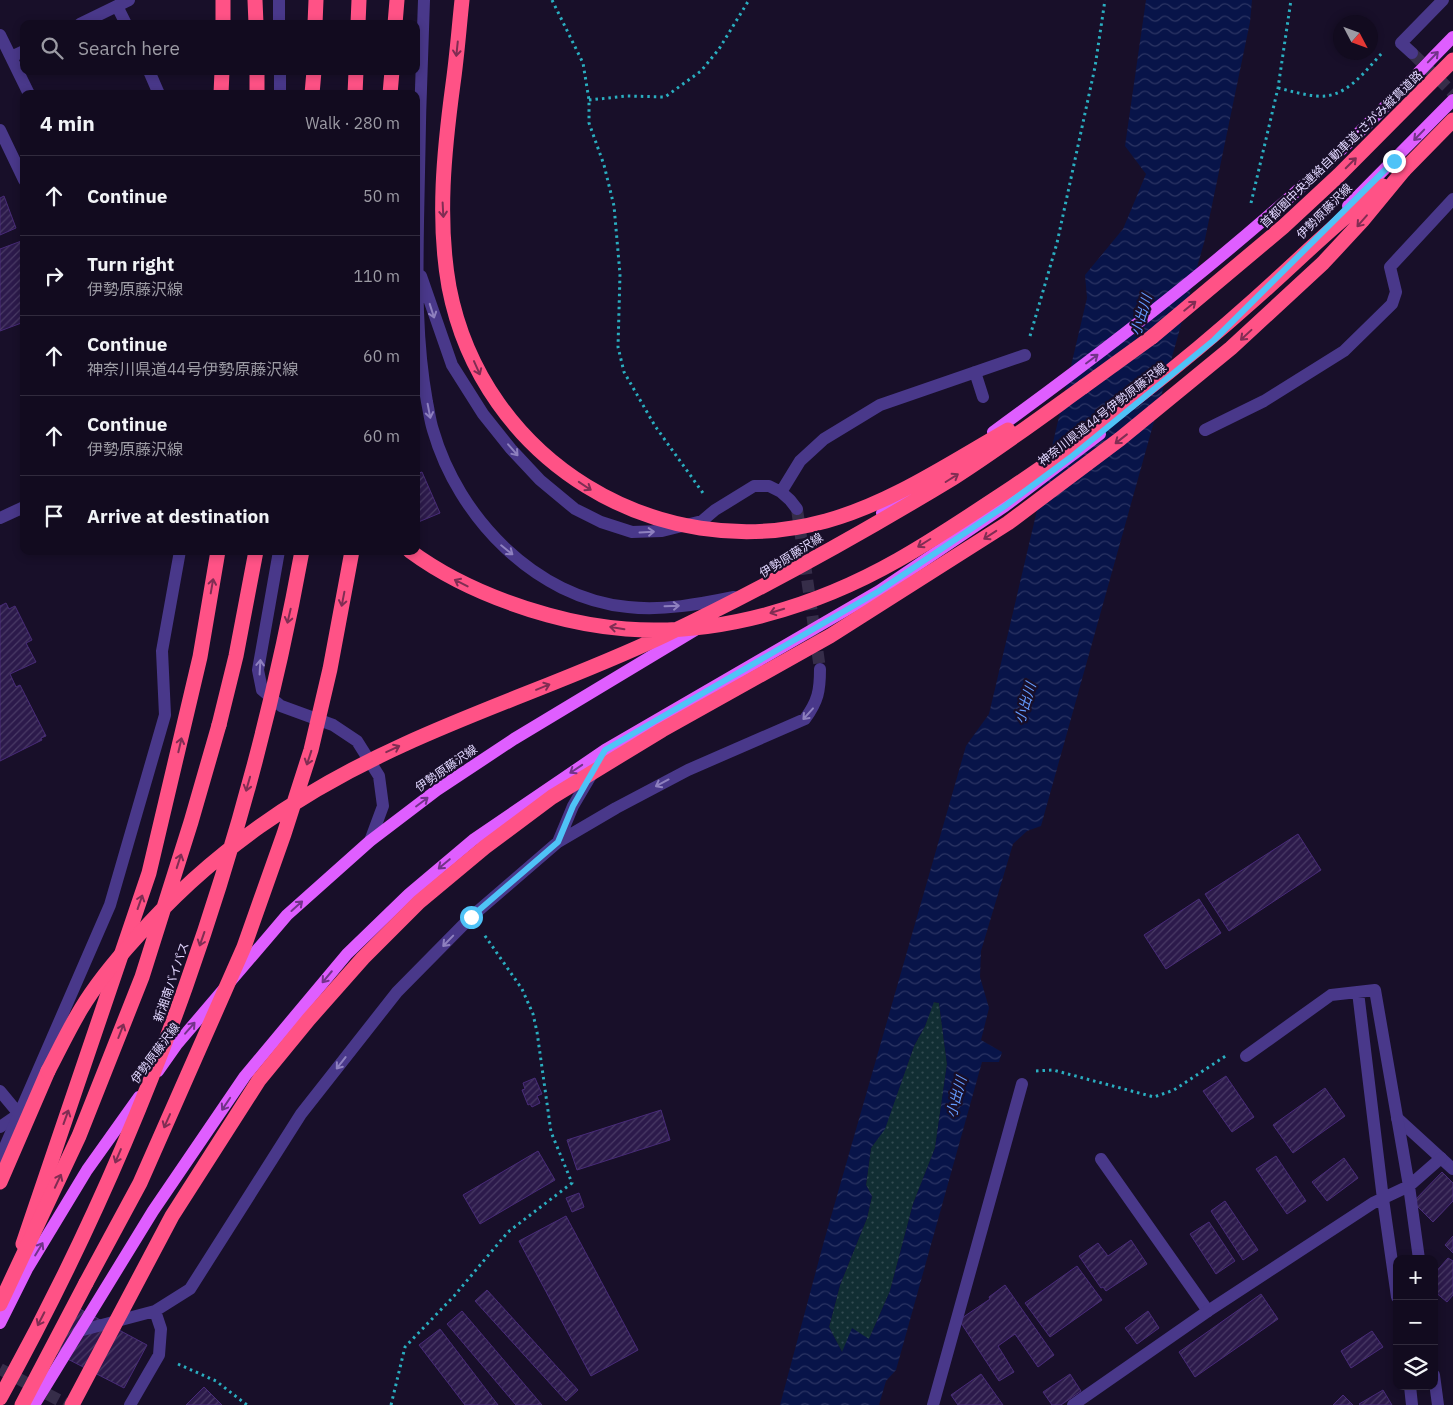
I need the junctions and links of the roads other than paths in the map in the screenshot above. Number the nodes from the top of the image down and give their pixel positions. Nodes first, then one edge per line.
1 (129, 0) edge
2 (223, 0) edge
3 (256, 0) edge
4 (279, 0) edge
5 (316, 0) edge
6 (359, 0) edge
7 (396, 0) edge
8 (424, 0) edge
9 (462, 0) edge
10 (1443, 0) edge
11 (117, 6) junction
12 (88, 20) edge
13 (124, 20) edge
14 (223, 20) edge
15 (256, 20) edge
16 (280, 20) edge
17 (315, 20) edge
18 (358, 20) edge
19 (395, 20) edge
20 (0, 35) edge
21 (1453, 37) edge
22 (20, 53) edge
23 (1412, 53) tunnel mouth
24 (11, 57) junction
25 (1453, 60) edge
26 (420, 67) edge
27 (150, 75) edge
28 (222, 75) edge
29 (257, 75) edge
30 (280, 75) edge
31 (314, 75) edge
32 (356, 75) edge
33 (392, 75) edge
34 (420, 75) edge
35 (27, 90) edge
36 (157, 90) edge
37 (221, 90) edge
38 (257, 90) edge
39 (280, 90) edge
40 (312, 90) edge
41 (355, 90) edge
42 (390, 90) edge
43 (419, 90) edge
44 (1453, 100) edge
45 (1453, 120) edge
46 (0, 130) edge
47 (1404, 170) junction
48 (20, 172) edge
49 (1453, 199) edge
50 (420, 273) edge
51 (1214, 340) joint
52 (420, 346) edge
53 (1025, 355) road end
54 (975, 372) junction
55 (1083, 387) junction
56 (983, 397) dead end
57 (1205, 430) dead end
58 (782, 492) junction
59 (20, 509) edge
60 (796, 509) tunnel mouth
61 (0, 518) edge
62 (179, 555) edge
63 (217, 555) edge
64 (255, 555) edge
65 (278, 555) edge
66 (301, 555) edge
67 (351, 555) edge
68 (416, 555) edge
69 (755, 593) junction
70 (820, 668) tunnel mouth
71 (605, 750) junction
72 (370, 841) junction
73 (558, 842) junction
74 (1358, 992) junction
75 (1246, 1056) road end
76 (1022, 1084) road end
77 (0, 1091) edge
78 (19, 1114) junction
79 (1397, 1118) junction
80 (0, 1127) edge
81 (0, 1158) edge
82 (1441, 1158) junction
83 (1101, 1159) dead end
84 (1453, 1169) edge
85 (0, 1182) edge
86 (1409, 1186) junction
87 (1383, 1199) junction
88 (1418, 1255) edge
89 (1393, 1269) edge
90 (0, 1304) edge
91 (155, 1311) junction
92 (1208, 1311) junction
93 (0, 1312) edge
94 (0, 1323) edge
95 (79, 1331) junction
96 (1410, 1390) edge
97 (1436, 1390) edge
98 (0, 1398) edge
99 (22, 1405) edge
100 (34, 1405) edge
101 (72, 1405) edge
102 (130, 1405) edge
103 (933, 1405) edge
104 (1073, 1405) edge
105 (1412, 1405) edge
106 (1438, 1405) edge

1 - 11 street
2 - 14 highway
3 - 15 highway
4 - 16 street
5 - 17 highway
6 - 18 highway
7 - 19 highway
8 - 26 street
9 -> 55 highway, bridge
10 - 23 street
11 - 12 street
11 - 13 street
20 - 24 street
69 -> 21 main road, 伊勢原藤沢線
22 - 24 street
24 - 35 street
55 -> 25 highway, 首都圏中央連絡自動車道;さがみ縦貫道路, bridge
27 - 36 street
28 - 37 highway
29 - 38 highway
30 - 39 street
31 - 40 highway
32 - 41 highway
33 - 42 highway
34 - 43 street
44 -> 51 main road, 伊勢原藤沢線
45 - 47 highway
46 - 48 street
47 -> 68 highway, bridge
47 -> 101 highway, bridge
49 - 57 street
50 -> 58 street
51 - 71 main road, 神奈川県道44号伊勢原藤沢線
52 -> 69 street
53 - 54 street
54 - 56 street
54 - 58 street
85 -> 55 highway, bridge
58 - 60 street
59 - 61 street
62 - 78 street
93 -> 63 highway, bridge
90 -> 64 highway, bridge
72 -> 65 street
66 -> 98 highway, 新湘南バイパス, bridge
67 -> 99 highway, bridge
72 -> 69 main road, 伊勢原藤沢線
70 -> 73 street
71 - 73 street
71 -> 95 main road
94 -> 72 main road, 伊勢原藤沢線
73 -> 91 street
74 - 75 street
74 - 79 street
74 - 87 street
76 - 103 street
77 - 78 street
78 - 80 street
78 - 81 street
79 - 82 street
79 - 86 street
82 - 84 street
82 - 86 street
83 - 92 street
86 - 87 street
86 - 88 street
87 - 89 street
87 - 92 street
91 - 95 street
91 - 102 street
92 - 104 street
95 - 100 main road
96 - 105 street
97 - 106 street

